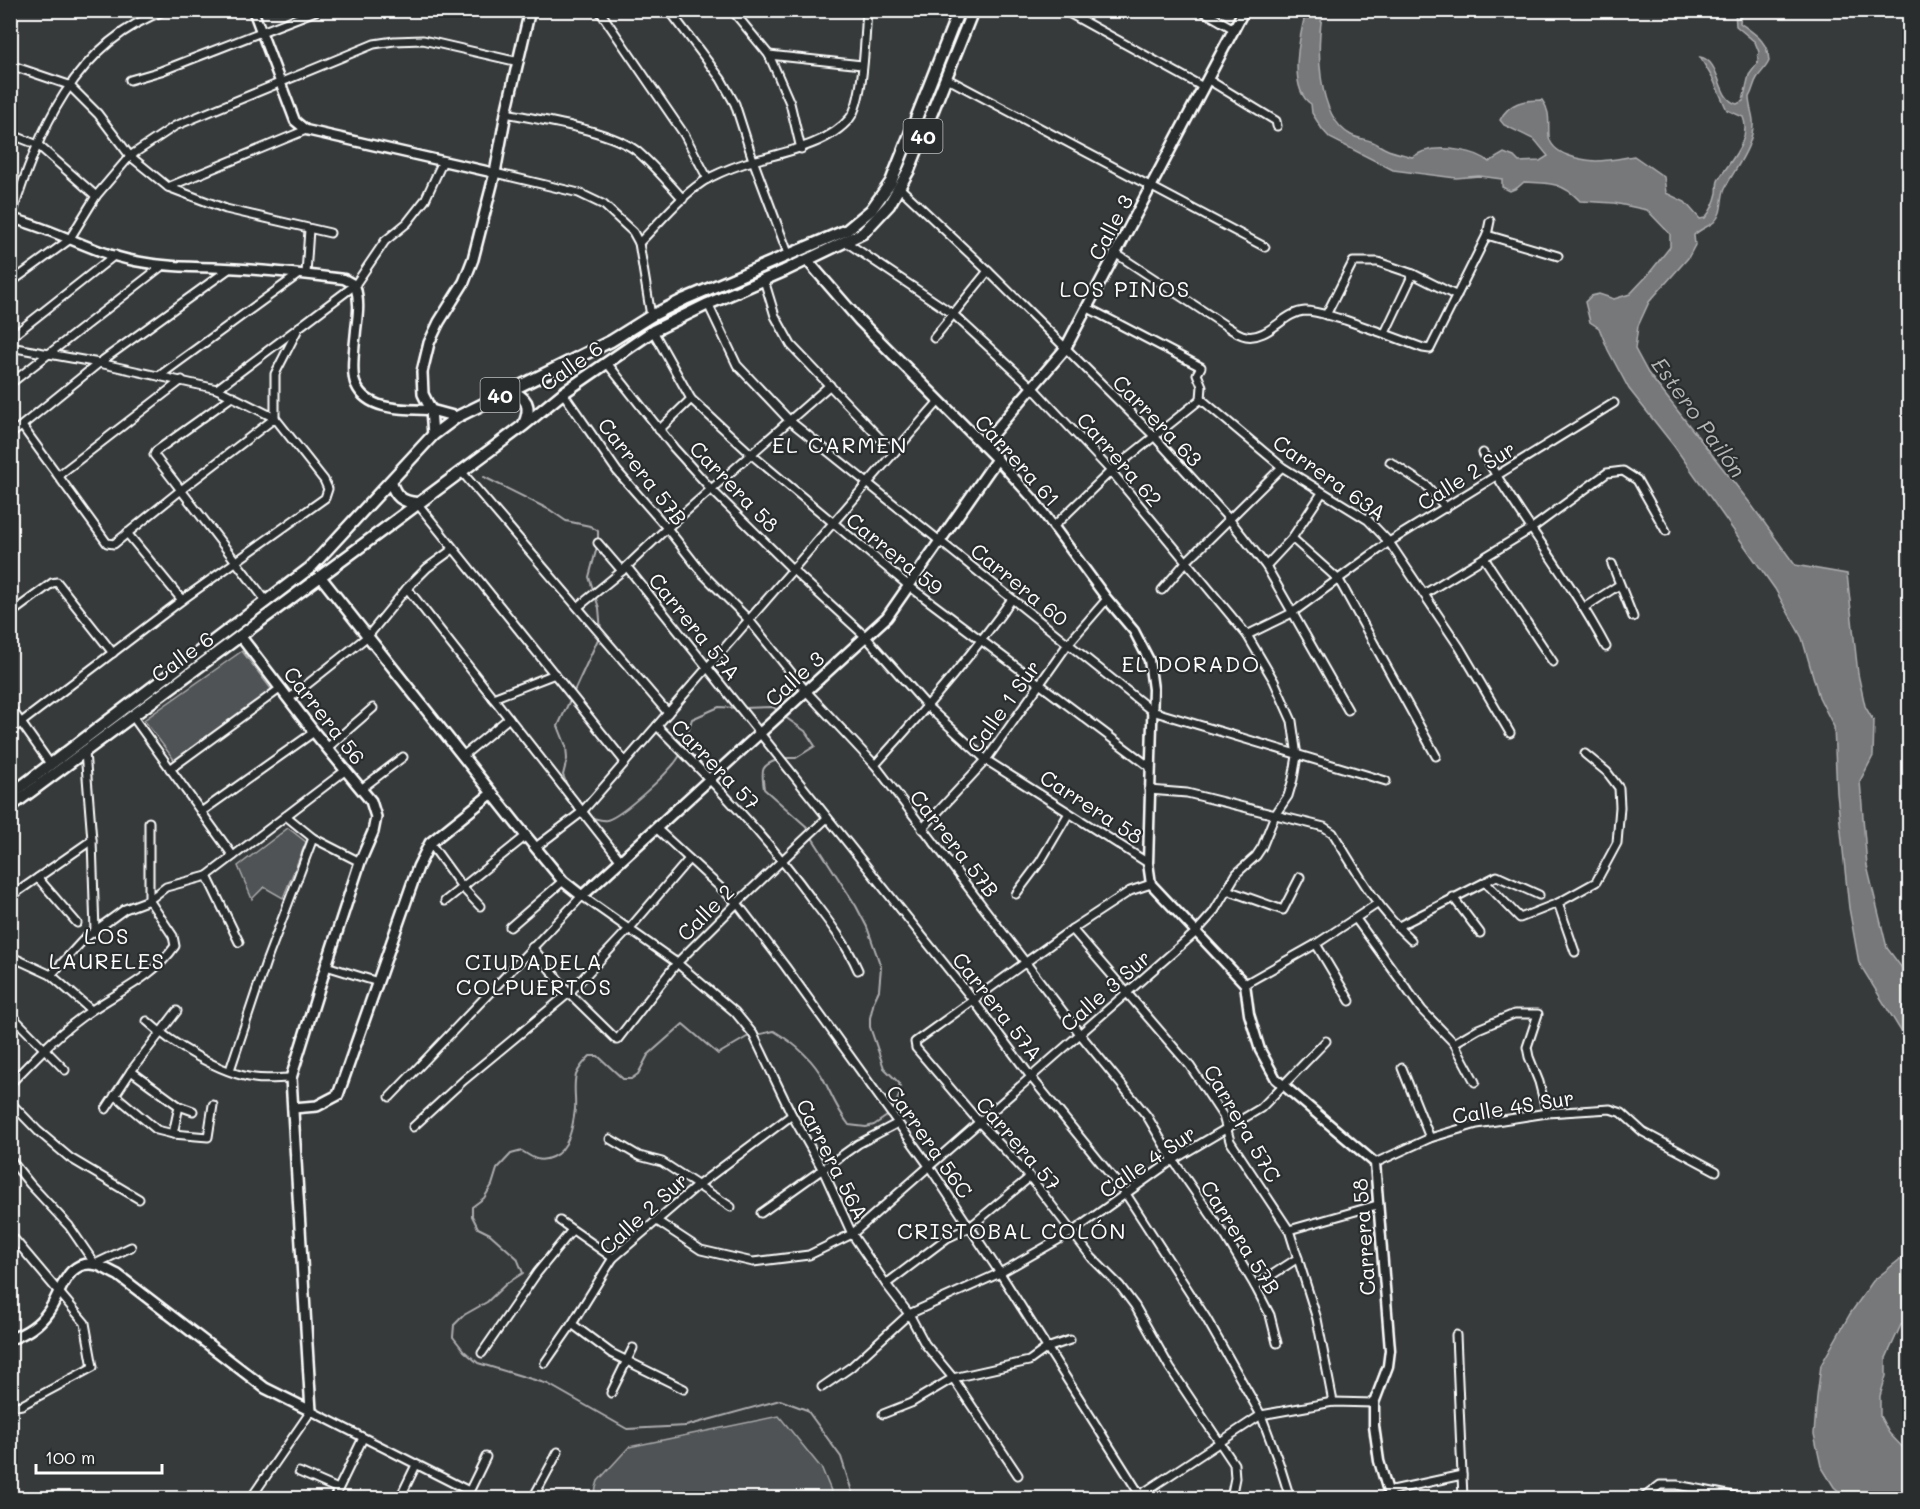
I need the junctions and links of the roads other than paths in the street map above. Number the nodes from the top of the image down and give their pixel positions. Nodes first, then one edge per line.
1 (166, 10) edge
2 (254, 10) edge
3 (318, 10) edge
4 (530, 10) edge
5 (599, 10) edge
6 (669, 10) edge
7 (732, 10) edge
8 (867, 10) edge
9 (960, 10) edge
10 (973, 10) edge
11 (1063, 10) edge
12 (1201, 10) edge
13 (1244, 10) edge
14 (1234, 29) junction
15 (262, 34) junction
16 (769, 55) junction
17 (519, 62) junction
18 (10, 65) edge
19 (862, 65) junction
20 (946, 78) junction
21 (130, 80) dead end
22 (280, 82) junction
23 (1205, 83) junction
24 (69, 85) junction
25 (506, 113) junction
26 (1277, 126) dead end
27 (306, 130) junction
28 (10, 134) edge
29 (38, 145) junction
30 (801, 149) junction
31 (130, 156) junction
32 (753, 160) junction
33 (443, 161) junction
34 (495, 173) junction
35 (708, 179) junction
36 (168, 187) junction
37 (1151, 187) junction
38 (900, 188) junction
39 (96, 196) junction
40 (683, 199) junction
41 (11, 218) edge
42 (1491, 221) dead end
43 (309, 229) junction
44 (330, 233) dead end
45 (1487, 235) junction
46 (69, 240) junction
47 (846, 242) junction
48 (639, 243) junction
49 (1265, 247) dead end
50 (1115, 253) junction
51 (115, 255) junction
52 (789, 256) junction
53 (1558, 256) dead end
54 (807, 260) junction
55 (162, 266) junction
56 (229, 268) junction
57 (988, 271) junction
58 (302, 274) junction
59 (1413, 274) junction
60 (764, 280) junction
61 (10, 284) edge
62 (355, 285) junction
63 (1457, 296) junction
64 (708, 304) junction
65 (1088, 308) junction
66 (953, 314) junction
67 (1326, 315) junction
68 (651, 316) junction
69 (299, 327) junction
70 (653, 331) junction
71 (1385, 333) junction
72 (10, 338) edge
73 (934, 338) dead end
74 (10, 347) edge
75 (1065, 349) junction
76 (49, 354) junction
77 (99, 363) junction
78 (607, 363) junction
79 (159, 375) junction
80 (182, 380) junction
81 (10, 384) edge
82 (830, 385) junction
83 (1033, 388) junction
84 (217, 389) junction
85 (508, 391) junction
86 (563, 393) junction
87 (233, 396) junction
88 (692, 399) junction
89 (1201, 399) junction
90 (939, 401) junction
91 (1614, 403) dead end
92 (431, 410) junction
93 (457, 417) junction
94 (275, 418) junction
95 (790, 421) junction
96 (524, 425) junction
97 (22, 426) junction
98 (659, 430) junction
99 (10, 435) edge
100 (433, 435) junction
101 (1153, 435) junction
102 (983, 445) junction
103 (894, 453) junction
104 (1483, 453) dead end
105 (752, 455) junction
106 (997, 459) junction
107 (1390, 462) dead end
108 (1282, 467) junction
109 (462, 471) junction
110 (1111, 471) junction
111 (59, 475) junction
112 (1496, 476) junction
113 (391, 482) junction
114 (868, 484) junction
115 (181, 490) junction
116 (712, 490) junction
117 (1322, 493) junction
118 (417, 503) junction
119 (1446, 508) junction
120 (1229, 519) junction
121 (833, 524) junction
122 (1053, 527) junction
123 (667, 528) junction
124 (1531, 529) junction
125 (1666, 531) dead end
126 (127, 533) junction
127 (1293, 538) junction
128 (940, 541) junction
129 (1389, 542) junction
130 (598, 543) dead end
131 (453, 549) junction
132 (1484, 558) junction
133 (236, 561) junction
134 (1186, 562) junction
135 (1612, 564) dead end
136 (1266, 566) junction
137 (624, 569) junction
138 (793, 570) junction
139 (320, 576) junction
140 (1339, 580) junction
141 (1619, 585) junction
142 (909, 586) junction
143 (407, 588) junction
144 (1162, 590) dead end
145 (1424, 594) junction
146 (1012, 599) junction
147 (1107, 599) junction
148 (182, 600) junction
149 (267, 602) junction
150 (578, 607) junction
151 (1585, 607) junction
152 (1292, 613) junction
153 (10, 614) edge
154 (1633, 618) dead end
155 (749, 620) junction
156 (1247, 635) junction
157 (368, 636) junction
158 (241, 637) junction
159 (866, 637) junction
160 (982, 642) junction
161 (1068, 644) junction
162 (1606, 647) dead end
163 (113, 653) junction
164 (1553, 662) dead end
165 (708, 667) junction
166 (555, 674) junction
167 (1038, 685) junction
168 (281, 688) junction
169 (806, 691) junction
170 (290, 698) junction
171 (493, 698) junction
172 (10, 707) edge
173 (928, 707) junction
174 (373, 708) dead end
175 (1348, 710) dead end
176 (1152, 711) junction
177 (668, 713) junction
178 (133, 717) junction
179 (509, 718) junction
180 (21, 722) junction
181 (657, 726) junction
182 (10, 731) edge
183 (314, 732) junction
184 (760, 733) junction
185 (1510, 733) dead end
186 (327, 748) junction
187 (85, 752) junction
188 (1585, 754) dead end
189 (464, 755) junction
190 (1297, 756) junction
191 (1436, 756) dead end
192 (403, 757) dead end
193 (986, 760) junction
194 (625, 762) junction
195 (51, 765) junction
196 (875, 765) junction
197 (1150, 767) junction
198 (170, 769) junction
199 (346, 770) junction
200 (710, 779) junction
201 (1386, 781) dead end
202 (362, 789) junction
203 (1149, 790) junction
204 (491, 794) junction
205 (10, 795) edge
206 (10, 807) edge
207 (201, 812) junction
208 (582, 812) junction
209 (1069, 813) junction
210 (1275, 815) junction
211 (286, 816) junction
212 (826, 818) junction
213 (149, 822) dead end
214 (656, 828) junction
215 (922, 830) junction
216 (526, 836) junction
217 (313, 838) junction
218 (92, 840) junction
219 (430, 843) junction
220 (536, 847) junction
221 (233, 856) junction
222 (689, 859) junction
223 (783, 859) junction
224 (621, 861) junction
225 (360, 862) junction
226 (1148, 863) junction
227 (207, 876) junction
228 (1300, 877) dead end
229 (38, 878) junction
230 (563, 881) junction
231 (1485, 882) junction
232 (1151, 884) junction
233 (462, 887) junction
234 (1227, 890) junction
235 (1016, 894) dead end
236 (1539, 895) dead end
237 (582, 896) junction
238 (10, 897) edge
239 (1453, 897) junction
240 (149, 900) junction
241 (445, 901) dead end
242 (736, 903) junction
243 (1558, 903) junction
244 (1377, 904) junction
245 (480, 906) dead end
246 (1356, 919) junction
247 (77, 923) dead end
248 (510, 927) dead end
249 (1396, 927) junction
250 (630, 928) junction
251 (1072, 928) junction
252 (95, 932) junction
253 (1195, 933) junction
254 (1480, 933) dead end
255 (1411, 940) dead end
256 (239, 942) dead end
257 (1316, 944) junction
258 (532, 947) junction
259 (1575, 952) dead end
260 (10, 956) edge
261 (677, 963) junction
262 (1026, 963) junction
263 (326, 966) junction
264 (858, 970) dead end
265 (51, 975) junction
266 (378, 982) junction
267 (1245, 984) junction
268 (1127, 992) junction
269 (570, 993) junction
270 (974, 1001) junction
271 (1350, 1001) dead end
272 (92, 1010) junction
273 (177, 1011) dead end
274 (10, 1014) edge
275 (147, 1021) dead end
276 (160, 1033) junction
277 (1080, 1034) junction
278 (1326, 1041) dead end
279 (1454, 1043) junction
280 (44, 1048) junction
281 (1402, 1068) dead end
282 (65, 1070) dead end
283 (230, 1070) junction
284 (131, 1071) junction
285 (1031, 1077) junction
286 (291, 1078) junction
287 (1475, 1082) dead end
288 (10, 1084) edge
289 (1284, 1086) junction
290 (115, 1095) junction
291 (390, 1097) dead end
292 (10, 1102) edge
293 (213, 1105) dead end
294 (179, 1106) junction
295 (293, 1108) junction
296 (106, 1109) dead end
297 (193, 1111) dead end
298 (1547, 1113) junction
299 (792, 1115) junction
300 (979, 1122) junction
301 (898, 1123) junction
302 (413, 1127) dead end
303 (1227, 1130) junction
304 (173, 1134) junction
305 (1430, 1137) junction
306 (610, 1139) dead end
307 (10, 1159) edge
308 (1173, 1160) junction
309 (1375, 1163) junction
310 (929, 1166) junction
311 (823, 1170) junction
312 (1716, 1171) dead end
313 (1030, 1177) junction
314 (697, 1186) junction
315 (1126, 1194) junction
316 (139, 1199) dead end
317 (1377, 1205) junction
318 (731, 1207) dead end
319 (761, 1213) dead end
320 (560, 1221) dead end
321 (657, 1221) junction
322 (970, 1227) junction
323 (573, 1230) junction
324 (1289, 1230) junction
325 (1072, 1232) junction
326 (852, 1233) junction
327 (10, 1234) edge
328 (130, 1247) dead end
329 (613, 1258) junction
330 (1298, 1258) junction
331 (95, 1264) junction
332 (1000, 1273) junction
333 (886, 1284) junction
334 (1255, 1286) junction
335 (59, 1292) junction
336 (909, 1314) junction
337 (572, 1324) junction
338 (1456, 1335) dead end
339 (10, 1339) edge
340 (1070, 1340) dead end
341 (1278, 1343) dead end
342 (633, 1348) dead end
343 (1047, 1348) junction
344 (482, 1353) dead end
345 (626, 1360) junction
346 (545, 1363) dead end
347 (953, 1378) junction
348 (822, 1387) dead end
349 (684, 1389) dead end
350 (611, 1393) dead end
351 (1333, 1402) junction
352 (1374, 1403) junction
353 (10, 1407) edge
354 (310, 1411) junction
355 (883, 1414) dead end
356 (1261, 1415) junction
357 (363, 1438) junction
358 (1220, 1443) junction
359 (558, 1452) dead end
360 (486, 1457) dead end
361 (416, 1465) junction
362 (299, 1472) dead end
363 (1018, 1475) dead end
364 (1462, 1475) junction
365 (338, 1489) junction
366 (467, 1495) edge
367 (1389, 1495) edge
368 (1141, 1497) edge
369 (251, 1498) edge
370 (334, 1498) edge
371 (400, 1498) edge
372 (533, 1498) edge
373 (1231, 1498) edge
374 (1290, 1498) edge
375 (1463, 1498) edge
376 (1643, 1498) edge
377 (1744, 1498) edge

1 - 24 street
2 - 15 street
3 - 15 street
4 - 17 main road
5 - 35 street
6 - 32 street
7 - 16 street
8 - 19 street
9 - 52 highway, Calle 6 / 40
10 - 20 highway, Calle 6 / 40
11 - 23 street
12 - 14 street
13 - 14 main road, Calle 3
14 - 23 main road, Calle 3
15 - 21 street
15 - 22 street
16 - 19 street
16 - 30 street
17 - 22 street
17 - 25 main road
18 - 24 street
19 - 30 street
20 - 37 street
20 - 38 highway, Calle 6 / 40
22 - 27 street
22 - 31 street
23 - 26 street
23 - 37 main road, Calle 3
24 - 29 street
24 - 31 street
25 - 34 main road
25 - 40 street
27 - 33 street
27 - 36 street
28 - 29 street
29 - 39 street
29 - 41 street
30 - 32 street
31 - 36 street
31 - 39 street
32 - 35 street
32 - 52 street
33 - 34 street
33 - 62 street
34 - 48 street
34 - 92 main road
35 - 40 street
36 - 43 street
37 - 49 street
37 - 50 main road, Calle 3
38 - 47 highway, Calle 6 / 40
38 - 57 street, Carrera 63
39 - 46 street
40 - 48 street
41 - 46 street
42 - 45 street
43 - 44 street
43 - 58 street
45 - 53 street
45 - 63 street
46 - 51 street
46 - 61 street
47 - 54 highway, Calle 6 / 40
47 - 66 street, Carrera 62
48 - 68 street
50 - 65 main road, Calle 3
50 - 67 street
51 - 55 street
51 - 72 street
52 - 68 highway, Calle 6 / 40
54 - 60 highway, Calle 6 / 40
54 - 90 main road, Carrera 61
55 - 56 street
55 - 76 street
56 - 58 street
56 - 77 street
57 - 66 street
57 - 75 street, Carrera 63
58 - 62 street
58 - 79 street
59 - 63 street
59 - 67 street
59 - 71 street
60 - 64 highway, Calle 6 / 40
60 - 82 street
62 - 69 street
62 - 92 street
63 - 71 street
64 - 70 highway, Calle 6 / 40
64 - 95 street, Carrera 60
65 - 75 main road, Calle 3
65 - 89 street
66 - 73 street
66 - 83 street, Carrera 62
67 - 71 street
68 - 85 highway, Calle 6 / 40
69 - 84 street
69 - 94 street
70 - 78 highway, Calle 6 / 40
70 - 88 street, Carrera 59
74 - 76 street
75 - 83 main road, Calle 3
75 - 101 street, Carrera 63
76 - 77 street
76 - 81 street
77 - 79 street
77 - 97 street
78 - 86 highway, Calle 6 / 40
78 - 98 street, Carrera 58
79 - 80 street
80 - 84 street
80 - 111 street
82 - 95 street
82 - 103 street
83 - 102 main road, Calle 3
83 - 110 street, Carrera 62
84 - 87 street
85 - 93 highway, Calle 6 / 40
85 - 96 highway
86 - 96 highway, Calle 6 / 40
86 - 123 street, Carrera 57B
87 - 94 street
87 - 115 street
88 - 98 street
88 - 105 street, Carrera 59
89 - 101 street
89 - 108 street, Carrera 63A
90 - 102 main road, Carrera 61
90 - 103 street
91 - 112 street, Calle 2 Sur
92 - 93 main road
92 - 100 main road
93 - 100 highway, Calle 6 / 40
94 - 115 street
94 - 133 street
95 - 105 street
95 - 114 street, Carrera 60
96 - 109 highway, Calle 6 / 40
97 - 99 street
97 - 111 street
98 - 116 street, Carrera 58
100 - 113 highway, Calle 6 / 40
101 - 110 street
101 - 120 street, Carrera 63
102 - 106 main road, Carrera 61
103 - 114 street
104 - 112 street
105 - 116 street
105 - 121 street, Carrera 59
106 - 122 street, Carrera 61
106 - 128 main road, Calle 3
107 - 119 street
108 - 117 street, Carrera 63A
108 - 120 street
109 - 118 highway, Calle 6 / 40
109 - 150 street
110 - 122 street
110 - 134 street, Carrera 62
111 - 126 street
112 - 119 street, Calle 2 Sur
112 - 124 street
113 - 118 highway
113 - 149 highway, Calle 6 / 40
114 - 121 street
114 - 128 street, Carrera 60
115 - 126 street
115 - 133 street
116 - 123 street
116 - 138 street, Carrera 58
117 - 127 street
117 - 129 street, Carrera 63A
118 - 131 street
118 - 139 highway, Calle 6 / 40
119 - 129 street, Calle 2 Sur
120 - 134 street
120 - 136 street, Carrera 63
121 - 138 street
121 - 142 street, Carrera 59
122 - 147 street, Carrera 61
123 - 137 street
123 - 155 street, Carrera 57B
124 - 125 street
124 - 132 street
124 - 151 street
126 - 148 street
127 - 136 street
127 - 140 street
128 - 142 main road, Calle 3
128 - 146 street, Carrera 60
129 - 140 street, Calle 2 Sur
129 - 145 street, Carrera 63A
130 - 137 street, Carrera 57A
131 - 143 street
131 - 166 street
132 - 145 street
132 - 164 street
133 - 148 street
133 - 149 street
134 - 144 street
134 - 156 street, Carrera 62
135 - 141 street
136 - 152 street, Carrera 63
137 - 150 street
137 - 165 street, Carrera 57A
138 - 155 street
138 - 159 street, Carrera 58
139 - 157 main road
139 - 158 highway, Calle 6 / 40
140 - 152 street, Calle 2 Sur
140 - 191 street
141 - 151 street
141 - 154 street
142 - 159 main road, Calle 3
142 - 160 street, Carrera 59
143 - 157 street
143 - 171 street
145 - 185 street, Carrera 63A
146 - 160 street
146 - 161 street, Carrera 60
147 - 161 street, Calle 1 Sur
147 - 176 street, Carrera 61
148 - 163 street
149 - 195 highway, Calle 6 / 40
150 - 177 street
151 - 162 street
152 - 156 street, Calle 2 Sur
152 - 175 street, Carrera 63
153 - 163 street
155 - 165 street
155 - 169 street, Carrera 57B
156 - 190 street, Carrera 62
157 - 170 street
157 - 189 main road
158 - 168 main road, Carrera 56
158 - 178 highway, Calle 6 / 40
159 - 169 main road, Calle 3
159 - 173 street, Carrera 58
160 - 167 street, Carrera 59
160 - 173 street
161 - 167 street, Calle 1 Sur
161 - 176 street, Carrera 60
163 - 180 street
165 - 177 street
165 - 184 street, Carrera 57A
166 - 171 street
166 - 194 street
167 - 193 street, Calle 1 Sur
167 - 197 street, Carrera 59
168 - 170 main road, Carrera 56
168 - 198 street
169 - 184 main road, Calle 3
169 - 196 street, Carrera 57B
170 - 183 main road, Carrera 56
171 - 179 street
172 - 180 street
173 - 193 street, Carrera 58
173 - 196 street
174 - 186 street
176 - 190 street, Carrera 60
176 - 197 street, Carrera 61
177 - 181 street
178 - 187 highway, Calle 6 / 40
178 - 198 street
179 - 189 street
179 - 208 street
180 - 182 street
180 - 195 street
181 - 194 street
181 - 200 street, Carrera 57
183 - 186 main road, Carrera 56
183 - 207 street
184 - 200 main road, Calle 3
184 - 212 street, Carrera 57A
186 - 199 main road, Carrera 56
187 - 206 highway, Calle 6 / 40
187 - 218 street
188 - 243 street
189 - 204 main road
190 - 201 street, Carrera 60
190 - 210 street, Calle 3 Sur
192 - 202 street
193 - 209 street, Carrera 58
193 - 215 street, Calle 1 Sur
194 - 208 street
195 - 205 highway, Calle 6 / 40
196 - 215 street, Carrera 57B
197 - 203 street, Carrera 61
198 - 207 street
199 - 202 main road, Carrera 56
199 - 211 street
200 - 214 main road, Calle 3
200 - 223 street, Carrera 57
202 - 225 main road, Carrera 56
203 - 210 street
203 - 226 street, Carrera 61
204 - 216 main road
204 - 219 main road
207 - 221 street
208 - 220 street
208 - 224 street
209 - 226 street, Carrera 58
209 - 235 street
210 - 234 street, Calle 3 Sur
210 - 244 street
211 - 217 street
211 - 221 street
212 - 223 street, Calle 2
212 - 270 street, Carrera 57A
213 - 240 street
214 - 222 street, Carrera 56C
214 - 224 main road, Calle 3
215 - 262 street, Carrera 57B
216 - 220 main road
216 - 233 street
217 - 225 street
217 - 283 street
218 - 229 street
218 - 252 street
219 - 233 street
219 - 266 main road
220 - 230 main road
221 - 227 street
222 - 242 street, Carrera 56C
222 - 250 street
223 - 242 street, Calle 2
223 - 264 street, Carrera 57
224 - 237 main road, Calle 3
225 - 263 main road
226 - 232 street, Carrera 58
227 - 240 street
227 - 256 street
228 - 234 street
229 - 238 street
229 - 247 street
230 - 237 main road
230 - 248 street
231 - 236 street
231 - 239 street
231 - 243 street
232 - 251 street
232 - 253 street
233 - 241 street
233 - 245 street
234 - 253 street, Calle 3 Sur
237 - 250 street, Carrera 56A
237 - 258 street
239 - 249 street
239 - 254 street
240 - 252 street
240 - 272 street
242 - 261 street, Calle 2
242 - 301 street, Carrera 56C
243 - 259 street
244 - 246 street
244 - 249 street
246 - 257 street
246 - 279 street
249 - 255 street
250 - 261 street, Carrera 56A
250 - 269 street
251 - 262 street
251 - 268 street, Carrera 57C
252 - 265 street
253 - 267 street
253 - 268 street, Calle 3 Sur
257 - 267 street
257 - 271 street
258 - 269 street
258 - 291 street
260 - 265 street
261 - 269 street, Calle 2
261 - 299 street, Carrera 56A
262 - 270 street
262 - 277 street, Carrera 57B
263 - 266 street
263 - 286 main road
265 - 272 street
266 - 295 main road
267 - 289 street, Carrera 58
268 - 277 street, Calle 3 Sur
268 - 303 street, Carrera 57C
269 - 302 street
270 - 285 street, Carrera 57A
270 - 300 street, Carrera 57
272 - 280 street
273 - 276 street
274 - 280 street
275 - 276 street
276 - 283 street
276 - 284 street
277 - 285 street, Calle 3 Sur
277 - 308 street, Carrera 57B
278 - 289 street, Calle 4 Sur
279 - 287 street
279 - 298 street
280 - 282 street
280 - 288 street
281 - 305 street
283 - 286 street
284 - 290 street
284 - 294 street
285 - 300 street, Calle 3 Sur
285 - 315 street, Carrera 57A
286 - 295 main road
289 - 303 street, Calle 4 Sur
289 - 309 street, Carrera 58
290 - 296 street
290 - 304 street
292 - 316 street
293 - 304 street
294 - 297 street
294 - 304 street
295 - 354 main road
298 - 305 street, Calle 4S Sur
298 - 312 street, Calle 4S Sur
299 - 311 street, Carrera 56A
299 - 314 street, Calle 2 Sur
300 - 310 street, Calle 3 Sur
300 - 313 street, Carrera 57
301 - 310 street, Carrera 56C
301 - 311 street
303 - 308 street, Calle 4 Sur
303 - 324 street, Carrera 57C
305 - 309 street, Calle 4S Sur
306 - 314 street
307 - 331 street
308 - 315 street, Calle 4 Sur
308 - 334 street, Carrera 57B
309 - 317 street, Carrera 58
310 - 322 street, Carrera 56C
310 - 326 street, Calle 3 Sur
311 - 319 street
311 - 326 street, Carrera 56A
313 - 322 street
313 - 325 street, Carrera 57
314 - 318 street
314 - 321 street, Calle 2 Sur
315 - 325 street, Calle 4 Sur
315 - 356 street, Carrera 57A
317 - 324 street
317 - 352 street, Carrera 58
320 - 323 street
321 - 326 street, Calle 3 Sur
321 - 329 street, Calle 2 Sur
322 - 332 street, Carrera 56C
322 - 333 street
323 - 329 street
323 - 344 street
324 - 330 street, Carrera 57C
325 - 332 street, Calle 4 Sur
325 - 358 street, Carrera 57
326 - 333 street, Carrera 56A
327 - 335 street
328 - 331 street
329 - 337 street, Calle 2 Sur
330 - 334 street
330 - 351 street, Carrera 57C
331 - 335 main road
331 - 354 main road
332 - 336 street, Calle 4 Sur
332 - 343 street, Carrera 56C
333 - 336 street, Carrera 56A
334 - 341 street, Carrera 57B
335 - 339 main road
335 - 353 street
336 - 347 street, Carrera 56A
336 - 348 street, Calle 4 Sur
337 - 345 street
337 - 346 street, Calle 2 Sur
338 - 364 street
340 - 343 street
342 - 345 street
343 - 347 street
343 - 368 street, Carrera 56C
345 - 349 street
345 - 350 street
347 - 355 street
347 - 363 street, Carrera 56A
351 - 352 street
351 - 356 street
352 - 367 street, Carrera 58
354 - 357 street
354 - 369 street
356 - 358 street
356 - 374 street, Carrera 57A
357 - 361 street
357 - 365 street
358 - 368 street
358 - 373 street, Carrera 57
359 - 372 street
360 - 366 street
361 - 366 street
361 - 371 street
362 - 365 street
364 - 367 street
364 - 375 street
365 - 370 street
376 - 377 street

